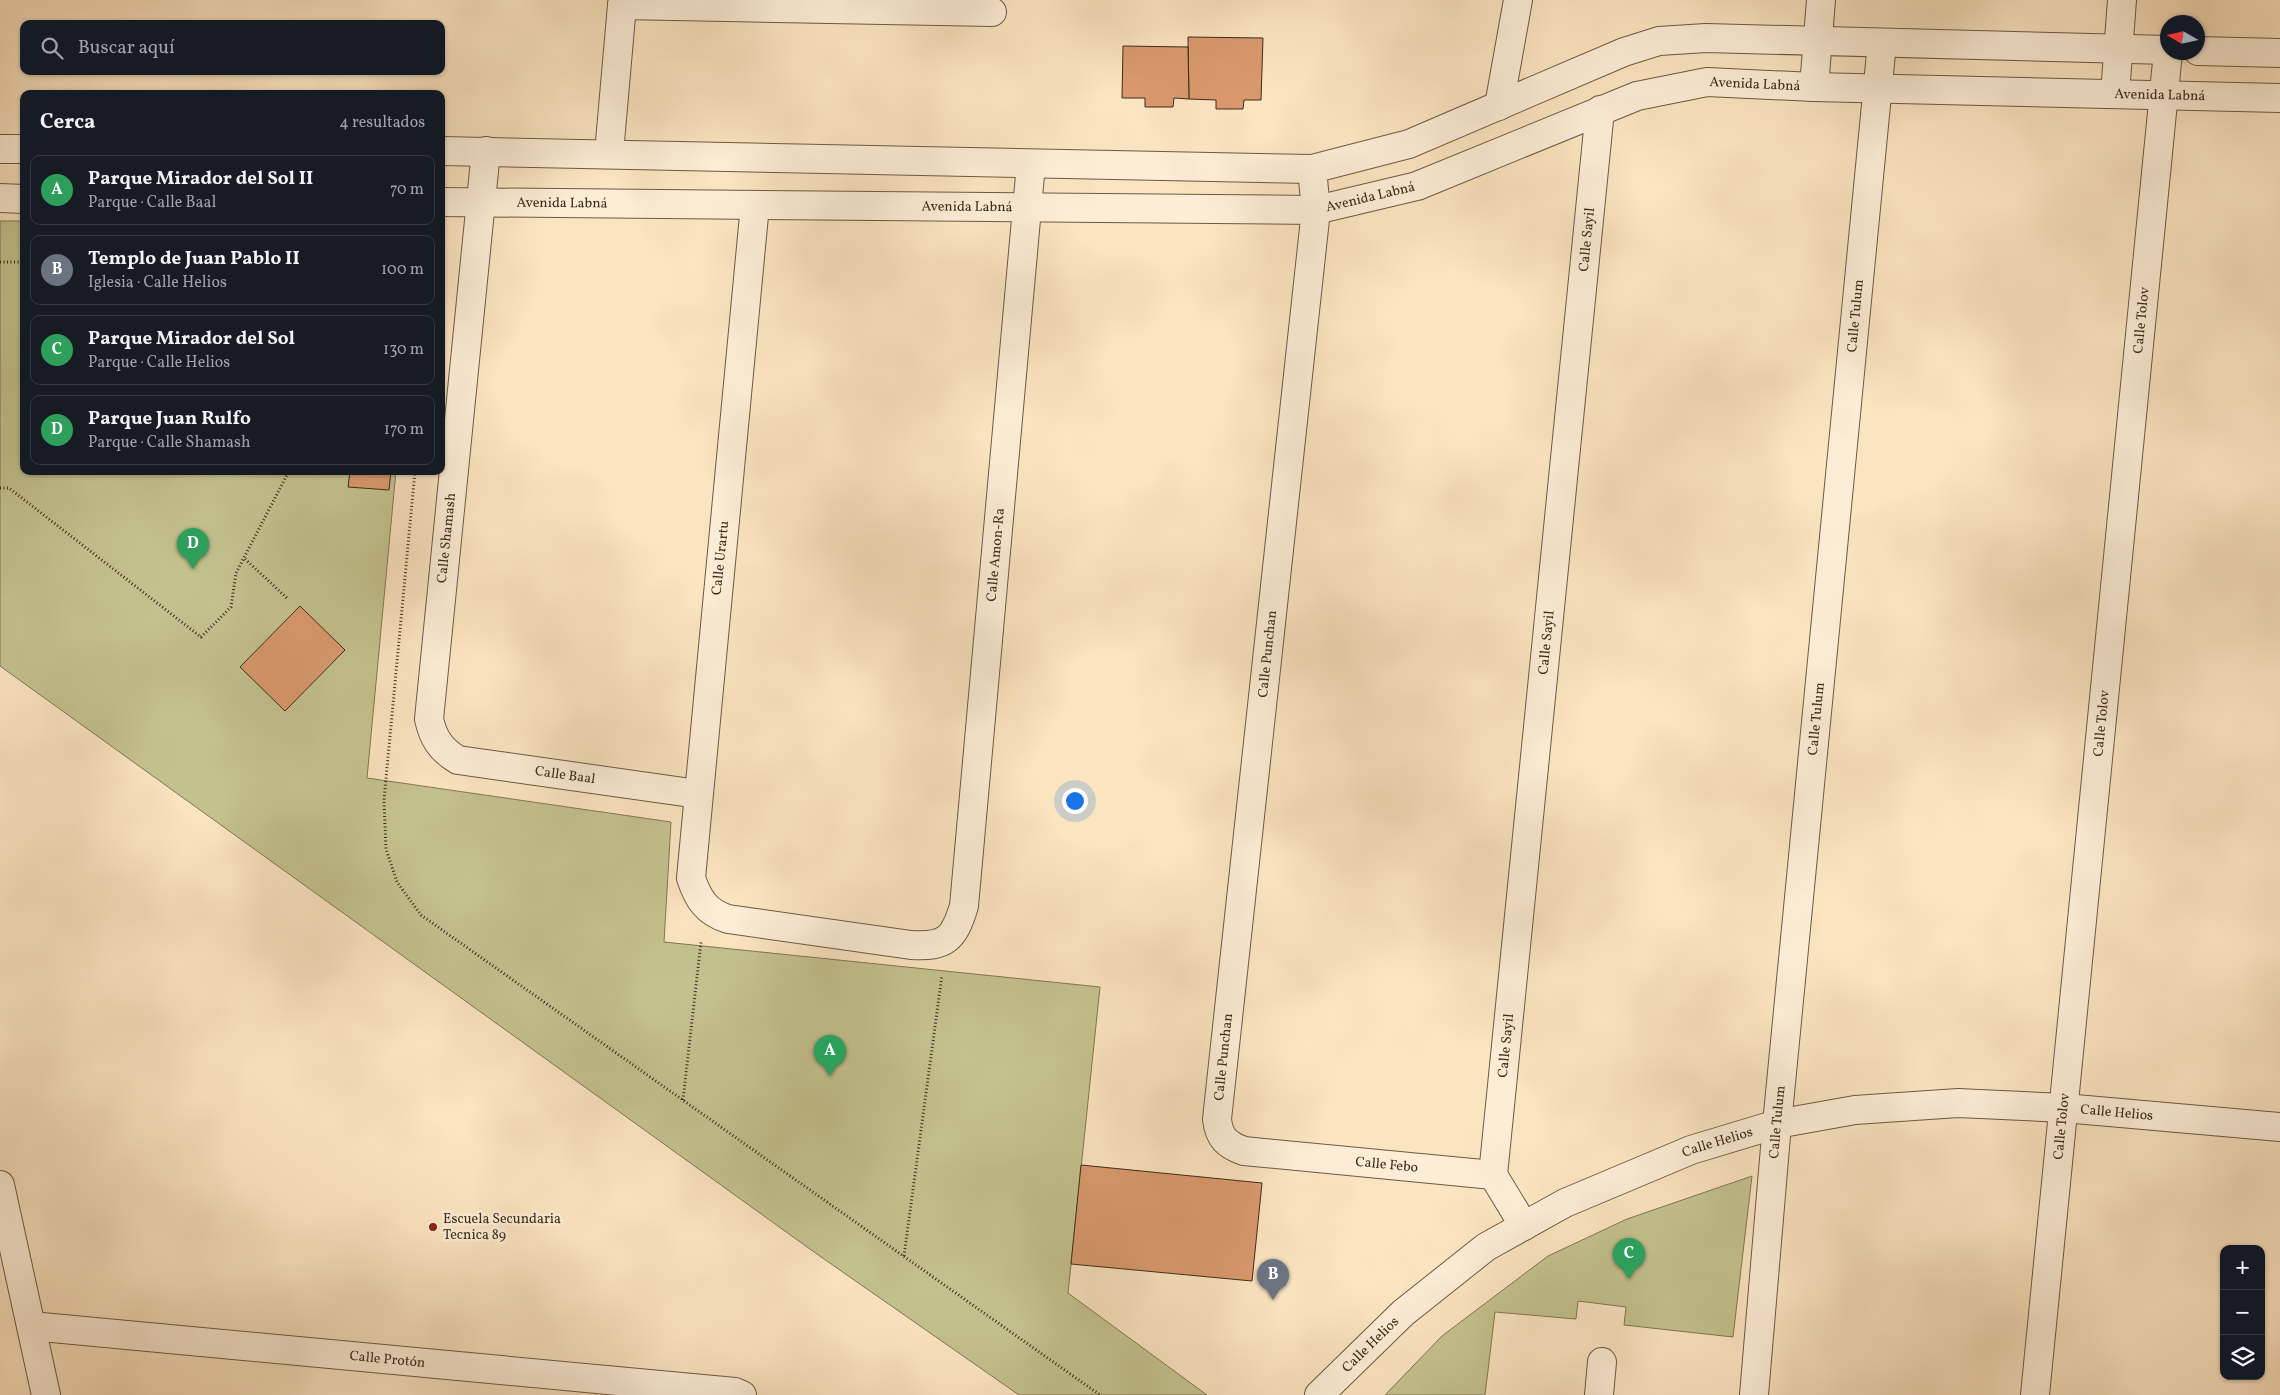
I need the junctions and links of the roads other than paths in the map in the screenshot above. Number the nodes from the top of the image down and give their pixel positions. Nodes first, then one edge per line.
1 (1518, 0) edge
2 (1821, 0) edge
3 (2122, 0) edge
4 (620, 2) edge
5 (992, 12) dead end
6 (1817, 41) junction
7 (1882, 43) junction
8 (2118, 49) junction
9 (2160, 51) edge
10 (2205, 51) edge
11 (2280, 53) edge
12 (2167, 60) edge
13 (1814, 87) junction
14 (1879, 87) junction
15 (2115, 94) junction
16 (2164, 95) junction
17 (2280, 98) edge
18 (1499, 106) junction
19 (1600, 110) junction
20 (0, 149) edge
21 (20, 149) edge
22 (445, 151) edge
23 (486, 151) junction
24 (609, 153) junction
25 (1031, 164) junction
26 (1312, 169) junction
27 (0, 198) edge
28 (20, 199) edge
29 (445, 202) edge
30 (481, 203) junction
31 (755, 205) junction
32 (1027, 208) junction
33 (1316, 210) junction
34 (438, 744) joint
35 (698, 794) junction
36 (705, 907) joint
37 (2064, 1108) junction
38 (1777, 1124) junction
39 (2280, 1127) edge
40 (1223, 1139) joint
41 (1494, 1175) junction
42 (0, 1185) edge
43 (1524, 1226) junction
44 (31, 1326) junction
45 (1602, 1362) dead end
46 (46, 1395) edge
47 (742, 1395) edge
48 (1319, 1395) edge
49 (1599, 1395) edge
50 (1754, 1395) edge
51 (2035, 1395) edge

1 - 18 street
2 - 6 street
3 - 8 street
4 - 5 street
4 - 24 street
6 - 7 street
6 - 13 street
6 - 18 street
7 - 8 street
7 - 14 street, Calle Tulum
8 - 9 street
8 - 15 street
10 - 11 street
12 - 16 street, Calle Tolov
13 - 14 street, Avenida Labná
13 - 19 street, Avenida Labná
14 - 15 street, Avenida Labná
14 - 38 street, Calle Tulum
15 - 16 street, Avenida Labná
16 - 17 street, Avenida Labná
16 - 37 street, Calle Tolov
18 - 26 street
19 - 33 street, Avenida Labná
19 - 41 street, Calle Sayil
20 - 21 street
22 - 23 street
23 - 24 street
23 - 30 street, Calle Shamash
24 - 25 street
25 - 26 street
25 - 32 street, Calle Amon-Ra
26 - 33 street, Calle Punchan
27 - 28 street
29 - 30 street, Avenida Labná
30 - 31 street, Avenida Labná
30 - 34 street, Calle Shamash
31 - 32 street, Avenida Labná
31 - 35 street, Calle Urartu
32 - 33 street, Avenida Labná
32 - 36 street, Calle Amon-Ra
33 - 40 street, Calle Punchan
34 - 35 street, Calle Baal
35 - 36 street, Calle Urartu
37 - 38 street, Calle Helios
37 - 39 street, Calle Helios
37 - 51 street, Calle Tolov
38 - 43 street, Calle Helios
38 - 50 street, Calle Tulum
40 - 41 street, Calle Febo
41 - 43 street
42 - 44 street
43 - 48 street, Calle Helios
44 - 46 street
44 - 47 street, Calle Protón
45 - 49 street

